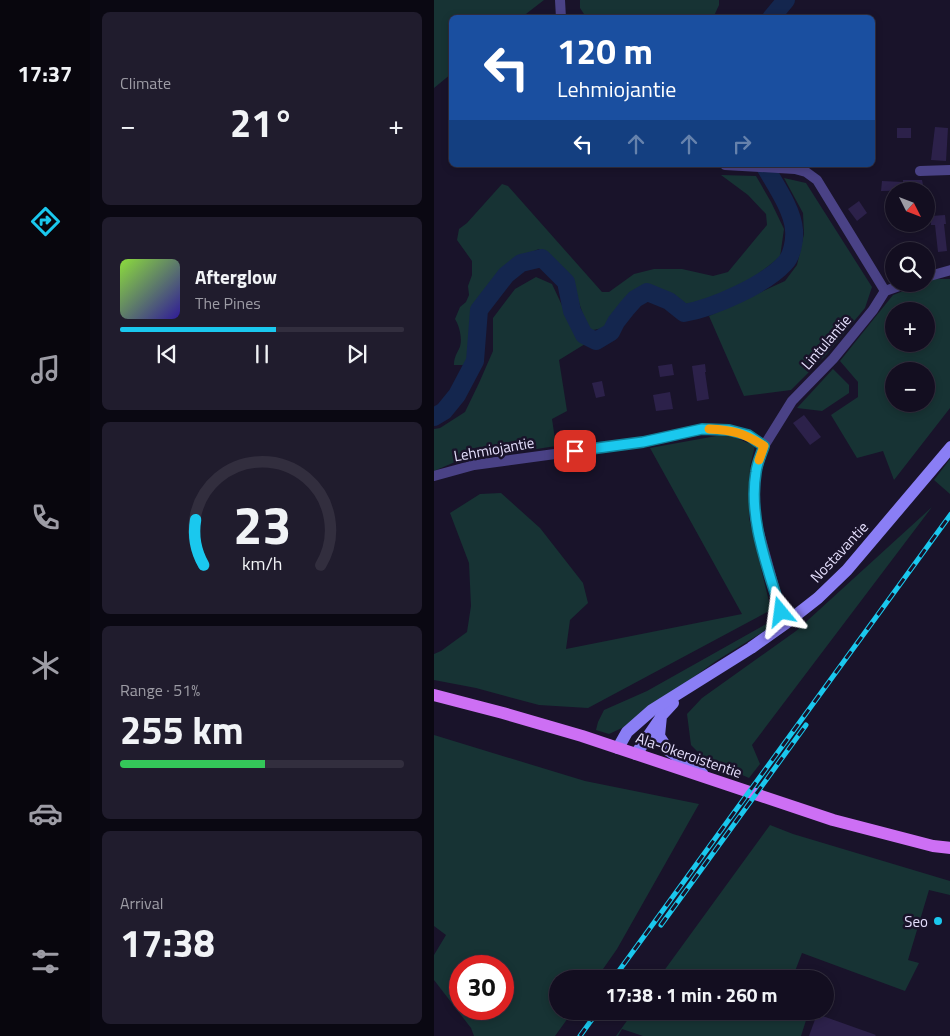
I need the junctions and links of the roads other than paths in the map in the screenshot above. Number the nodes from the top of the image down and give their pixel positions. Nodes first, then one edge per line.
1 (560, 0) edge
2 (561, 15) edge
3 (765, 167) edge
4 (950, 170) edge
5 (920, 171) dead end
6 (950, 270) edge
7 (935, 274) edge
8 (885, 291) joint
9 (764, 446) junction
10 (950, 447) edge
11 (434, 476) edge
12 (786, 623) junction
13 (683, 692) junction
14 (434, 695) edge
15 (661, 716) junction
16 (618, 748) junction
17 (636, 754) junction
18 (710, 778) junction
19 (933, 846) junction
20 (950, 848) edge
21 (950, 853) edge

1 - 2 street
3 - 8 street
4 - 5 street
6 - 7 street
8 - 9 street, Lintulantie
9 - 11 street, Lehmiojantie
9 - 12 street, Lintulantie
10 - 12 street, Nostavantie
12 - 13 street, Nostavantie
13 - 15 street, Nostavantie
13 - 16 street, Nostavantie
14 - 16 main road, Ala-Okeroistentie
15 - 17 street, Nostavantie
15 - 18 street
16 - 17 main road, Ala-Okeroistentie
17 - 18 main road, Ala-Okeroistentie
18 - 19 main road, Ala-Okeroistentie
19 - 20 main road, Ala-Okeroistentie
19 - 21 main road, Ala-Okeroistentie

